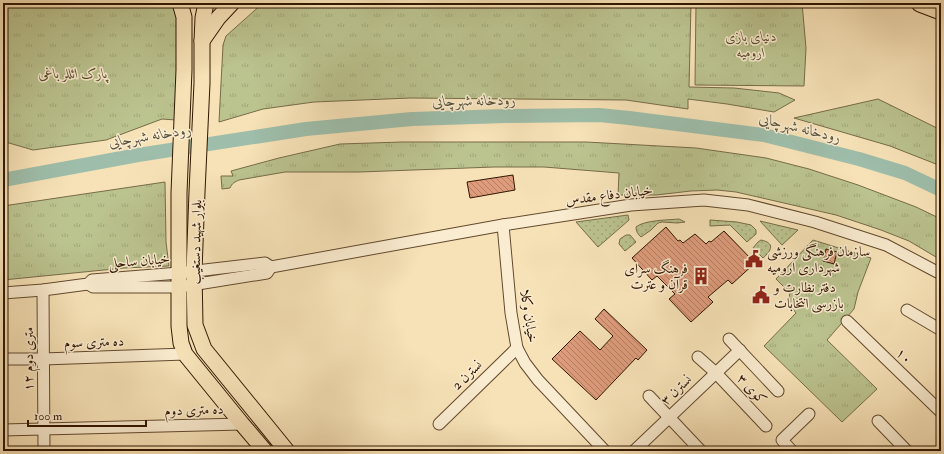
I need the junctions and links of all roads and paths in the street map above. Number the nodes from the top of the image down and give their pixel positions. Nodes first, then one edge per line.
1 (180, 3) edge
2 (206, 3) edge
3 (232, 3) edge
4 (920, 3) edge
5 (941, 12) edge
6 (202, 41) junction
7 (503, 225) junction
8 (941, 274) edge
9 (195, 278) junction
10 (179, 280) junction
11 (42, 290) junction
12 (3, 293) edge
13 (907, 310) dead end
14 (847, 321) dead end
15 (941, 330) edge
16 (729, 339) dead end
17 (517, 348) junction
18 (740, 350) junction
19 (185, 354) junction
20 (698, 357) dead end
21 (3, 359) edge
22 (43, 359) junction
23 (716, 373) junction
24 (778, 391) dead end
25 (649, 396) dead end
26 (941, 412) edge
27 (809, 414) dead end
28 (670, 417) junction
29 (878, 421) dead end
30 (242, 424) junction
31 (438, 424) dead end
32 (766, 426) dead end
33 (44, 429) junction
34 (3, 430) edge
35 (44, 451) edge
36 (265, 451) edge
37 (287, 451) edge
38 (605, 451) edge
39 (634, 451) edge
40 (701, 451) edge
41 (792, 451) edge
42 (907, 451) edge

1 - 10 main road, بلوار شهید دستغیب
2 - 6 main road, بلوار شهید دستغیب
3 - 6 main road
4 - 5 highway
6 - 9 main road, بلوار شهید دستغیب
7 - 8 street, خیابان دفاع مقدس
7 - 9 street, خیابان دفاع مقدس
7 - 17 street, خیابان وکلا
9 - 10 street, خیابان ساحلی
9 - 37 main road, بلوار شهید دستغیب
10 - 11 street, خیابان ساحلی
10 - 19 main road, بلوار شهید دستغیب
11 - 12 street, خیابان ساحلی
11 - 22 street, ۱۲ متری دوم
13 - 15 street
14 - 26 street, ۱۰
16 - 18 street
17 - 31 street, نسترن 2
17 - 38 street, خیابان وکلا
18 - 23 street, نسترن ۳
18 - 24 street
19 - 22 street, ده متری سوم
19 - 30 main road, بلوار شهید دستغیب
20 - 23 street, کوی ۳
21 - 22 street, ده متری سوم
22 - 33 street, ۱۲ متری دوم
23 - 28 street, نسترن ۳
23 - 32 street, کوی ۳
25 - 28 street
27 - 41 street
28 - 39 street, نسترن ۳
28 - 40 street
29 - 42 street
30 - 33 street, ده متری دوم
30 - 36 main road, بلوار شهید دستغیب
33 - 34 street, ده متری دوم
33 - 35 street, ۱۲ متری دوم

